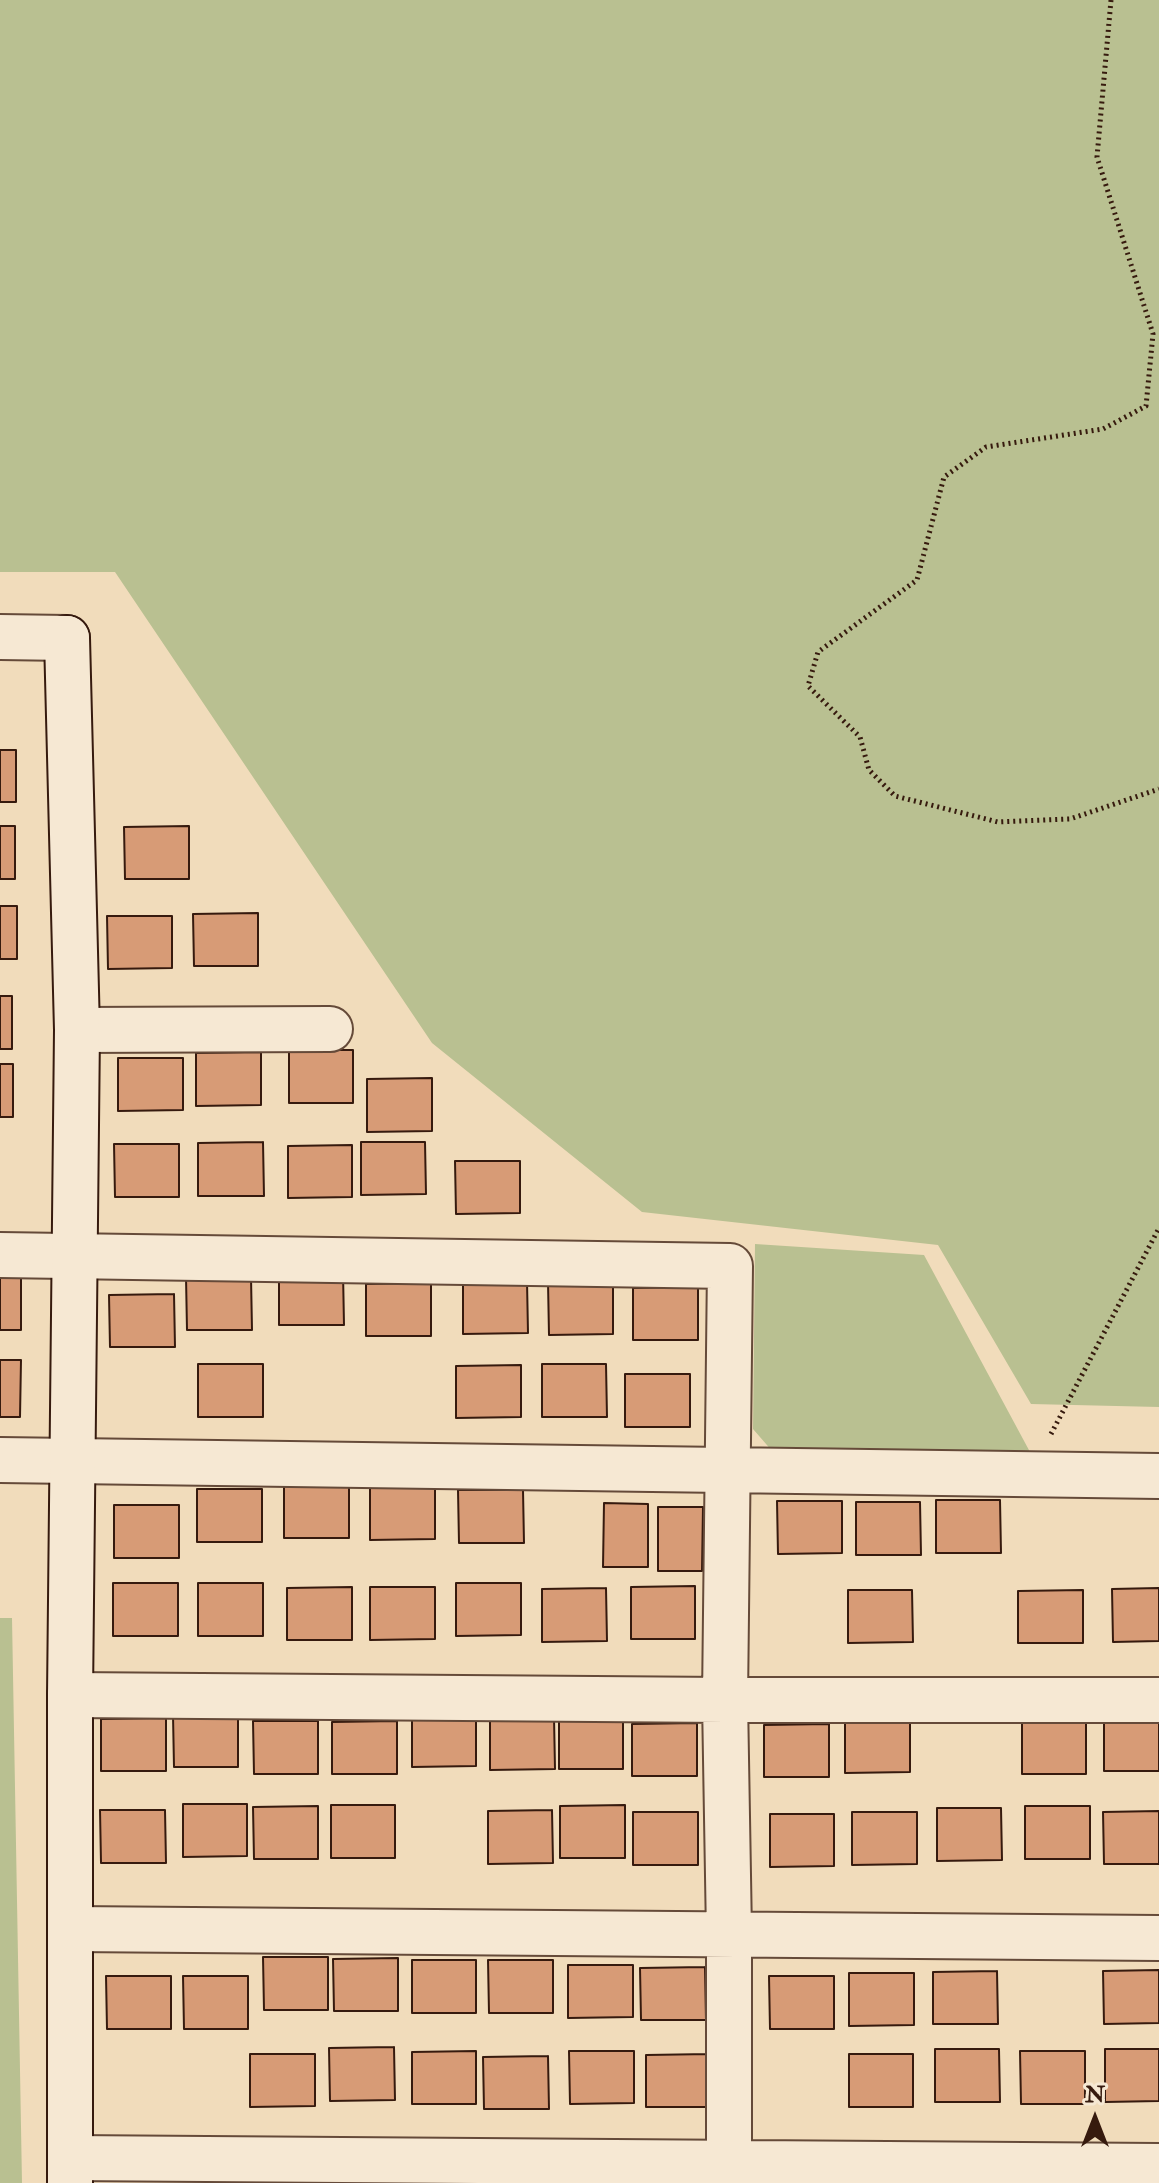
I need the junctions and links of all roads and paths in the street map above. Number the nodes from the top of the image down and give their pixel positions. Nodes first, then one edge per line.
1 (1111, 0) edge
2 (0, 637) edge
3 (1159, 789) edge
4 (330, 1029) dead end
5 (77, 1030) junction
6 (1159, 1228) edge
7 (0, 1255) edge
8 (74, 1257) junction
9 (0, 1460) edge
10 (71, 1460) junction
11 (729, 1470) junction
12 (1030, 1474) junction
13 (1159, 1476) edge
14 (70, 1695) junction
15 (725, 1700) junction
16 (1159, 1700) edge
17 (72, 1929) junction
18 (729, 1934) junction
19 (1159, 1938) edge
20 (1159, 2166) edge
21 (70, 2170) edge
22 (730, 2173) edge

1 - 3 path
2 - 5 street
4 - 5 street
5 - 8 street
6 - 12 path
7 - 8 street
8 - 10 street
8 - 11 street
9 - 10 street
10 - 11 street
10 - 14 street
11 - 12 street
11 - 15 street
12 - 13 street
14 - 15 street
14 - 17 street
15 - 16 street
15 - 18 street
17 - 18 street
17 - 21 street
18 - 19 street
18 - 22 street
20 - 22 street
21 - 22 street

